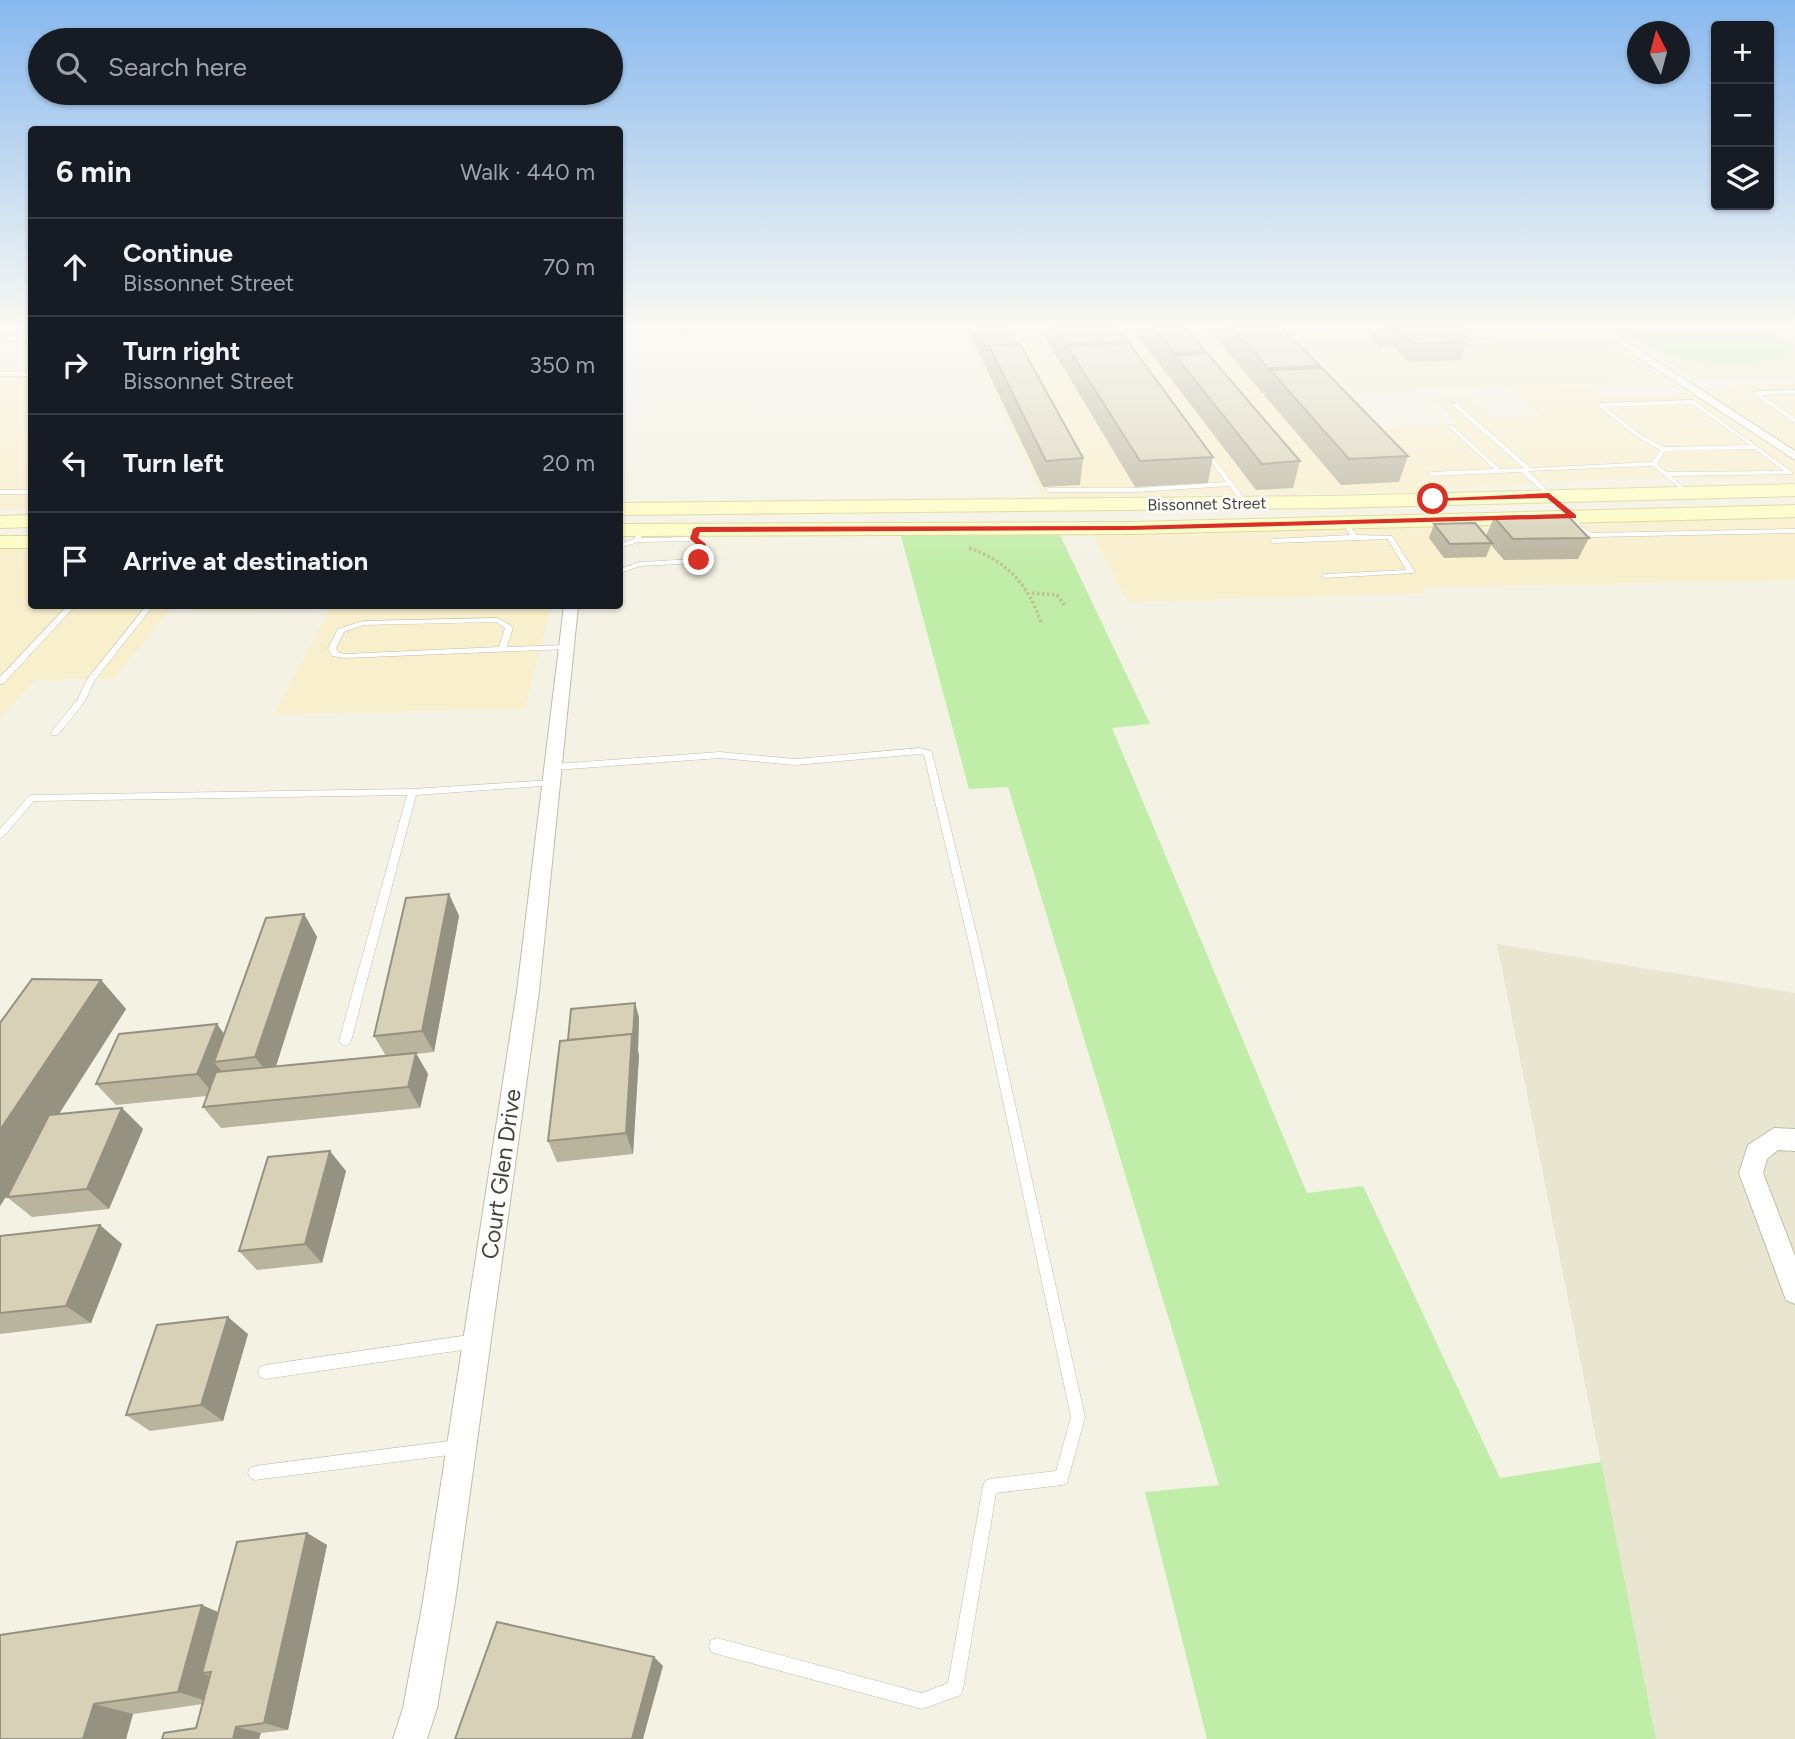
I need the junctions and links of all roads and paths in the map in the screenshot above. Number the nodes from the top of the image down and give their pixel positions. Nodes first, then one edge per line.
1 (1459, 408) edge
2 (1604, 408) edge
3 (1702, 408) edge
4 (1722, 408) edge
5 (1777, 408) edge
6 (1795, 421) edge
7 (1452, 427) dead end
8 (1197, 439) edge
9 (1756, 447) junction
10 (1663, 449) junction
11 (1795, 456) edge
12 (1654, 464) junction
13 (1526, 470) junction
14 (1499, 471) junction
15 (1746, 473) junction
16 (1431, 474) dead end
17 (1666, 474) junction
18 (1230, 484) junction
19 (1048, 490) dead end
20 (1795, 490) edge
21 (1768, 491) junction
22 (0, 492) edge
23 (28, 492) edge
24 (1686, 492) junction
25 (1549, 495) junction
26 (1245, 503) junction
27 (623, 509) edge
28 (1795, 511) edge
29 (1573, 516) junction
30 (0, 522) edge
31 (28, 522) edge
32 (954, 527) junction
33 (1349, 530) junction
34 (623, 531) edge
35 (1795, 531) edge
36 (695, 534) junction
37 (639, 535) junction
38 (1273, 541) dead end
39 (0, 542) edge
40 (28, 542) edge
41 (623, 544) edge
42 (623, 570) edge
43 (1325, 576) dead end
44 (1032, 593) junction
45 (1065, 606) dead end
46 (68, 609) edge
47 (147, 609) edge
48 (571, 609) edge
49 (1041, 622) dead end
50 (567, 647) junction
51 (502, 650) junction
52 (0, 682) edge
53 (55, 733) dead end
54 (554, 775) junction
55 (412, 792) junction
56 (0, 835) edge
57 (345, 1041) dead end
58 (1795, 1140) edge
59 (1795, 1291) edge
60 (476, 1340) junction
61 (265, 1372) dead end
62 (461, 1446) junction
63 (255, 1473) dead end
64 (717, 1646) dead end
65 (410, 1739) edge

1 - 13 lane
2 - 10 lane
3 - 9 lane
4 - 11 street
5 - 6 lane
7 - 14 lane
8 - 18 lane
9 - 10 lane
9 - 15 lane
10 - 12 lane
12 - 13 lane
12 - 17 lane
13 - 14 lane
13 - 25 lane
14 - 16 lane
15 - 17 lane
15 - 21 lane
17 - 24 lane
18 - 19 lane
18 - 26 lane
20 - 21 main road, Bissonnet Street
21 - 24 main road, Bissonnet Street
22 - 23 lane
24 - 25 main road, Bissonnet Street
25 - 26 main road, Bissonnet Street
25 - 29 main road
26 - 27 main road, Bissonnet Street
28 - 29 main road, Bissonnet Street
29 - 33 main road, Bissonnet Street
29 - 35 lane
30 - 31 main road
32 - 33 main road, Bissonnet Street
32 - 36 main road, Bissonnet Street
32 - 44 path
33 - 38 lane
33 - 43 lane
34 - 37 main road, Bissonnet Street
36 - 37 main road, Bissonnet Street
36 - 42 lane
37 - 41 lane
39 - 40 main road
44 - 45 path
44 - 49 path
46 - 52 lane
47 - 53 lane
48 - 50 street, Court Glen Drive
50 - 51 lane
50 - 54 street, Court Glen Drive
51 - 51 lane
54 - 55 lane
54 - 60 street, Court Glen Drive
54 - 64 lane
55 - 56 lane
55 - 57 lane
58 - 59 street
60 - 61 lane
60 - 62 street, Court Glen Drive
62 - 63 lane
62 - 65 street, Court Glen Drive

